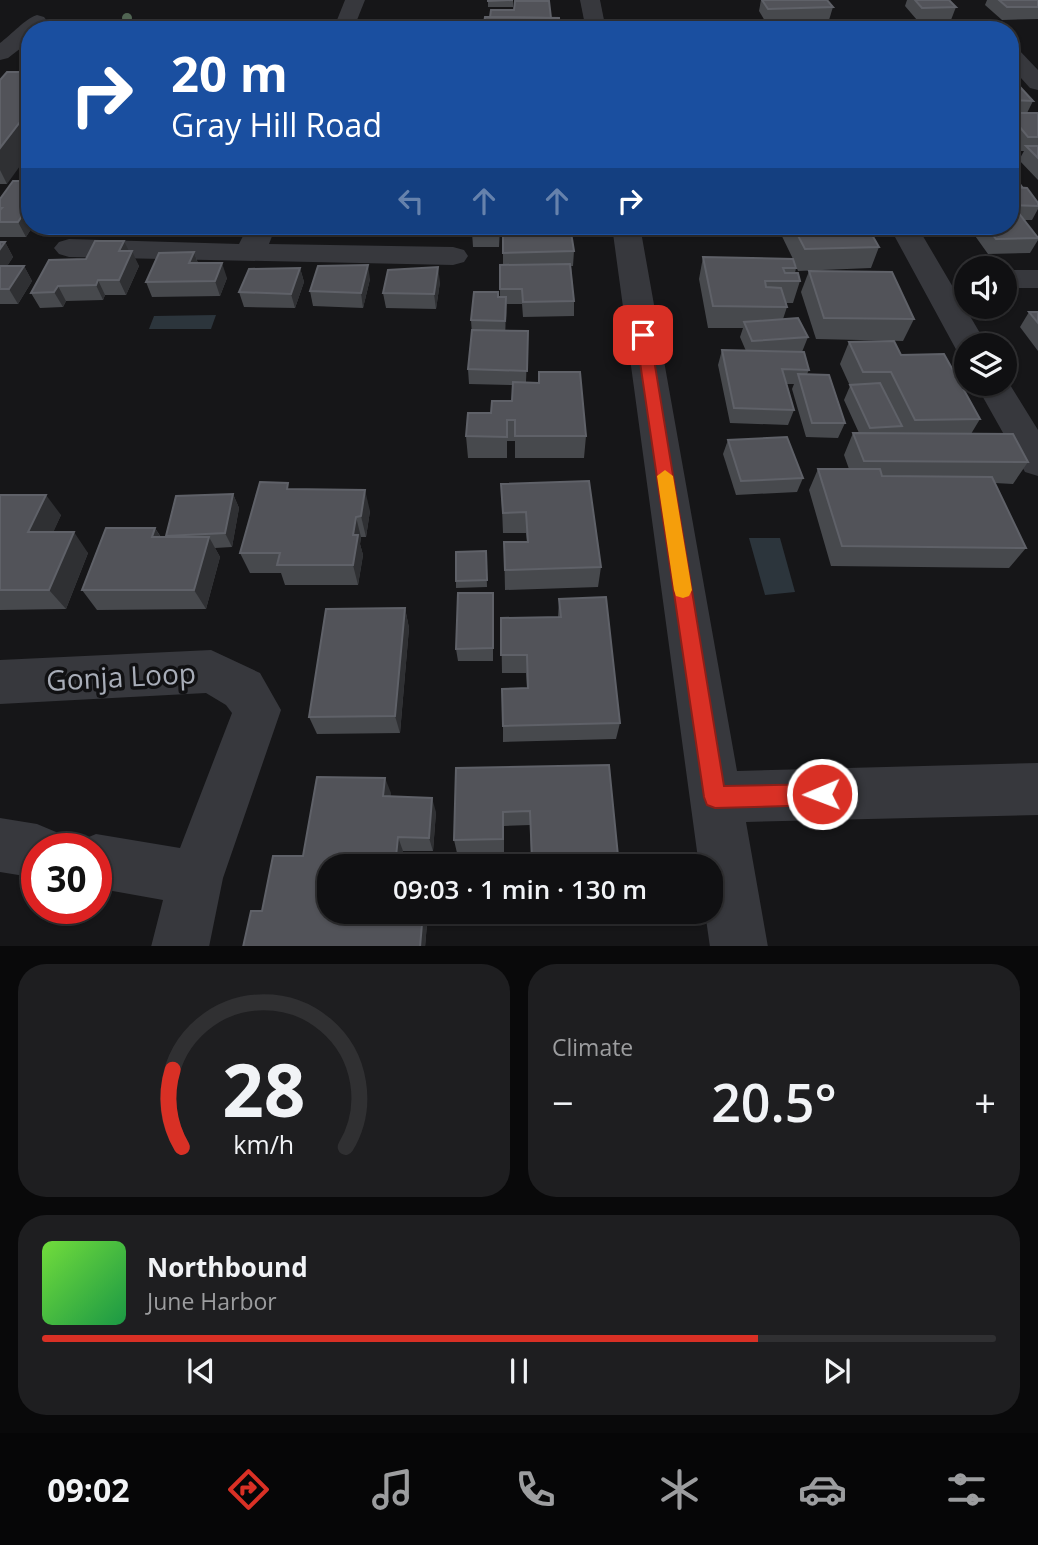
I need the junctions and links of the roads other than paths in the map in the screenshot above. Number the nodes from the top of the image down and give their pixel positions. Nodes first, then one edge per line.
1 (355, 0) edge
2 (590, 0) edge
3 (347, 21) edge
4 (594, 21) edge
5 (21, 38) edge
6 (0, 53) edge
7 (1019, 63) edge
8 (1038, 83) edge
9 (258, 235) edge
10 (627, 235) edge
11 (908, 235) edge
12 (69, 248) dead end
13 (250, 253) junction
14 (453, 256) dead end
15 (1017, 279) edge
16 (1038, 279) edge
17 (933, 280) junction
18 (954, 280) edge
19 (963, 333) edge
20 (1000, 396) edge
21 (1038, 462) edge
22 (0, 682) edge
23 (1038, 789) edge
24 (715, 797) junction
25 (0, 845) edge
26 (21, 848) edge
27 (112, 864) edge
28 (196, 878) junction
29 (180, 946) edge
30 (738, 946) edge

1 - 3 street
2 - 4 street
5 - 6 street
7 - 8 street
9 - 13 street
10 - 24 street
11 - 17 street
12 - 13 street
13 - 14 street
15 - 16 street
17 - 18 street
17 - 19 street
20 - 21 street
22 - 28 street, Gonja Loop
23 - 24 street
24 - 30 street
25 - 26 street
27 - 28 street
28 - 29 street, Gonja Loop

